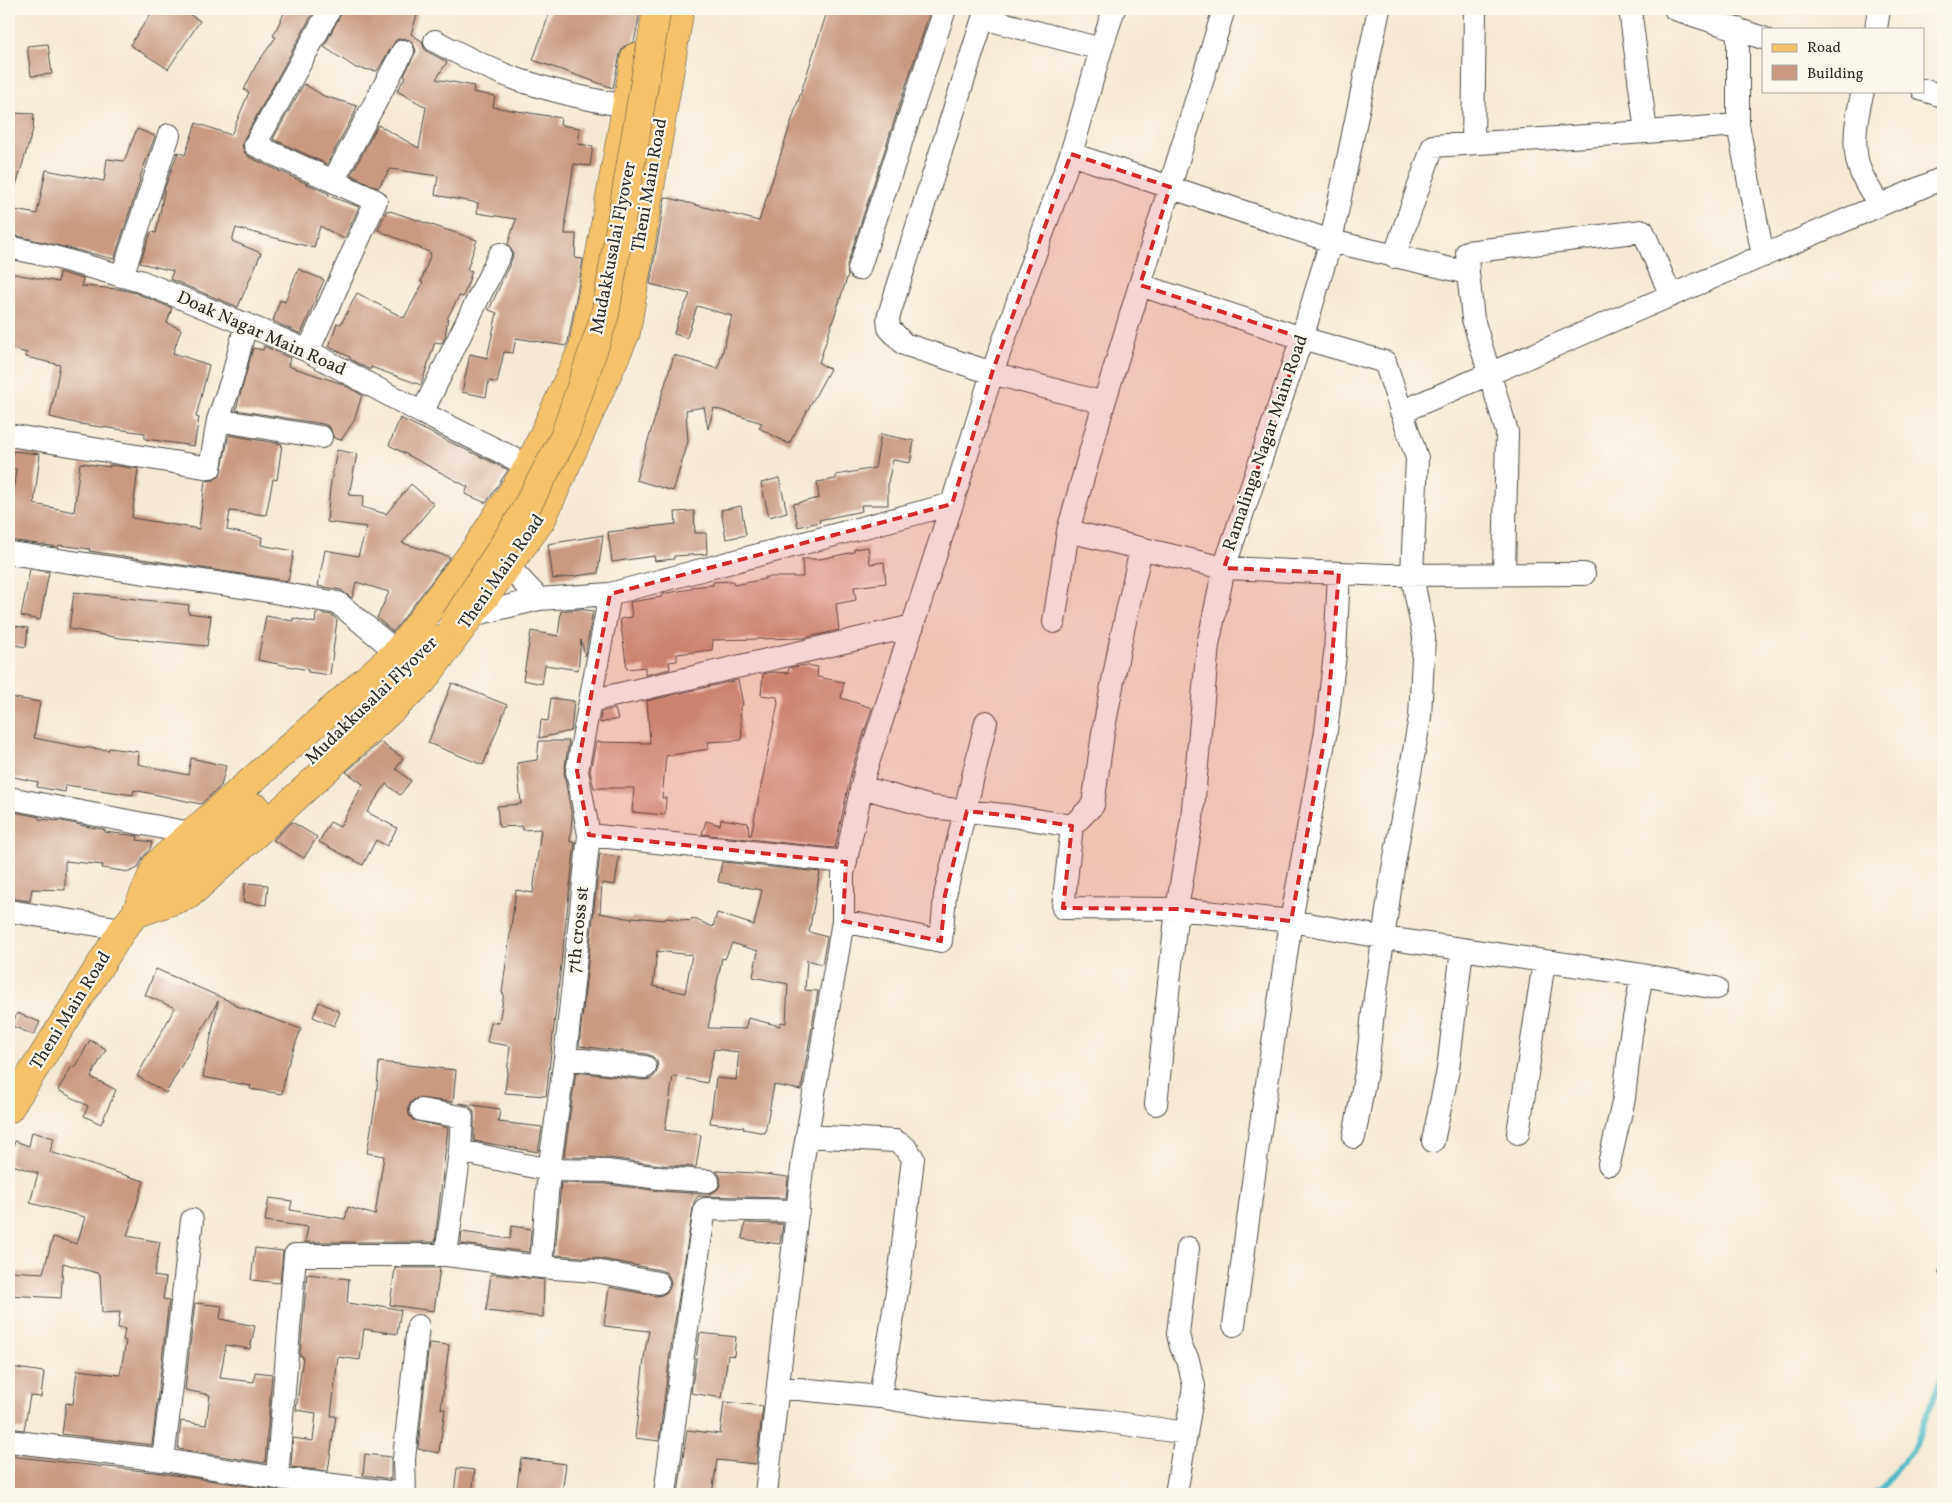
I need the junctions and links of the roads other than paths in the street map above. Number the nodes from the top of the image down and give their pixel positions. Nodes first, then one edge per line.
1 (330, 9) edge
2 (644, 9) edge
3 (657, 9) edge
4 (680, 9) edge
5 (945, 9) edge
6 (1114, 9) edge
7 (1224, 9) edge
8 (1379, 9) edge
9 (1475, 9) edge
10 (1630, 9) edge
11 (1675, 9) edge
12 (1880, 9) edge
13 (985, 14) edge
14 (1876, 28) edge
15 (1738, 29) junction
16 (1762, 38) edge
17 (435, 41) dead end
18 (1101, 49) junction
19 (403, 52) dead end
20 (1863, 92) edge
21 (626, 106) junction
22 (1738, 125) junction
23 (1646, 132) junction
24 (169, 135) dead end
25 (1473, 144) junction
26 (1071, 154) junction
27 (1943, 178) edge
28 (332, 181) junction
29 (1170, 187) junction
30 (1880, 206) junction
31 (1331, 241) junction
32 (9, 248) edge
33 (500, 254) dead end
34 (1763, 256) junction
35 (1394, 257) junction
36 (859, 269) dead end
37 (1468, 273) junction
38 (122, 276) junction
39 (1140, 285) junction
40 (1671, 296) junction
41 (246, 324) junction
42 (1302, 338) junction
43 (308, 351) junction
44 (992, 373) junction
45 (1490, 374) junction
46 (1104, 403) junction
47 (1401, 412) junction
48 (422, 413) junction
49 (218, 420) junction
50 (9, 435) edge
51 (321, 437) dead end
52 (529, 466) junction
53 (952, 504) junction
54 (490, 526) junction
55 (1068, 531) junction
56 (1141, 549) junction
57 (9, 553) edge
58 (516, 556) junction
59 (1224, 568) junction
60 (1339, 573) junction
61 (1412, 574) junction
62 (1504, 574) junction
63 (1584, 574) dead end
64 (610, 594) junction
65 (539, 599) junction
66 (463, 619) junction
67 (1054, 622) dead end
68 (913, 626) junction
69 (397, 652) junction
70 (590, 701) junction
71 (986, 722) dead end
72 (862, 787) junction
73 (9, 798) edge
74 (967, 811) junction
75 (1072, 826) junction
76 (190, 833) junction
77 (589, 836) junction
78 (846, 862) junction
79 (1177, 909) junction
80 (9, 912) edge
81 (129, 921) junction
82 (843, 921) junction
83 (1291, 921) junction
84 (1383, 937) junction
85 (1462, 949) junction
86 (1544, 962) junction
87 (1642, 975) junction
88 (1716, 988) dead end
89 (565, 1058) junction
90 (645, 1067) dead end
91 (1156, 1104) dead end
92 (9, 1109) edge
93 (421, 1110) dead end
94 (1518, 1133) dead end
95 (807, 1136) junction
96 (1354, 1137) dead end
97 (1434, 1141) dead end
98 (460, 1152) junction
99 (1609, 1164) dead end
100 (549, 1170) junction
101 (708, 1181) dead end
102 (798, 1211) junction
103 (192, 1220) dead end
104 (1188, 1248) dead end
105 (446, 1255) junction
106 (541, 1267) junction
107 (658, 1283) dead end
108 (1234, 1325) dead end
109 (418, 1326) dead end
110 (778, 1387) junction
111 (880, 1398) junction
112 (1186, 1432) junction
113 (9, 1440) edge
114 (163, 1460) junction
115 (277, 1478) junction
116 (665, 1494) edge
117 (766, 1494) edge
118 (1176, 1494) edge

1 - 28 street
2 - 21 main road, Theni Main Road
3 - 66 main road, Mudakkusalai Flyover, bridge
4 - 58 main road, Theni Main Road
5 - 36 street
6 - 18 street
7 - 29 street
8 - 31 street, Ramalinga Nagar Main Road
9 - 25 street
10 - 23 street
11 - 15 street
12 - 14 street
13 - 18 street
13 - 44 street
15 - 16 street
15 - 22 street
17 - 21 street
18 - 26 street
19 - 28 street
20 - 30 street
21 - 52 main road, Theni Main Road
22 - 23 street
22 - 34 street
23 - 25 street
24 - 38 street
25 - 35 street
26 - 29 street
26 - 44 street
27 - 30 street
28 - 43 street
29 - 31 street
29 - 39 street
30 - 34 street
31 - 35 street
31 - 42 street, Ramalinga Nagar Main Road
32 - 38 street, Doak Nagar Main Road
33 - 48 street
34 - 40 street
35 - 37 street
37 - 40 street
37 - 45 street
38 - 41 street, Doak Nagar Main Road
39 - 42 street
39 - 46 street
40 - 45 street
41 - 43 street, Doak Nagar Main Road
41 - 49 street
42 - 47 street
42 - 59 street, Ramalinga Nagar Main Road
43 - 48 street, Doak Nagar Main Road
44 - 46 street
44 - 53 street
45 - 47 street
45 - 62 street
46 - 55 street
47 - 61 street
48 - 52 street, Doak Nagar Main Road
49 - 50 street
49 - 51 street
52 - 54 main road, Theni Main Road
53 - 64 street
53 - 68 street
54 - 58 main road
54 - 69 main road, Theni Main Road
55 - 56 street, Ramalinga Nagar Main Road
55 - 67 street
56 - 59 street, Ramalinga Nagar Main Road
56 - 75 street
57 - 69 street
58 - 65 street
58 - 66 main road, Theni Main Road
59 - 60 street
59 - 79 street
60 - 61 street
60 - 83 street
61 - 62 street
61 - 84 street
62 - 63 street
64 - 65 street
64 - 70 street, 7th cross st
65 - 66 street
66 - 81 main road, Mudakkusalai Flyover
68 - 70 street
68 - 72 street
69 - 76 main road, Theni Main Road
70 - 77 street, 7th cross st
71 - 74 street
72 - 74 street
72 - 78 street
73 - 76 street
74 - 75 street
74 - 82 street
75 - 79 street
76 - 81 main road, Theni Main Road
77 - 78 street
77 - 89 street, 7th cross st
78 - 82 street
79 - 83 street
79 - 91 street
80 - 81 street
81 - 92 main road, Theni Main Road
82 - 95 street
83 - 84 street
83 - 108 street
84 - 85 street
84 - 96 street
85 - 86 street
85 - 97 street
86 - 87 street
86 - 94 street
87 - 88 street
87 - 99 street
89 - 90 street
89 - 100 street, 7th cross st
93 - 98 street
95 - 102 street
95 - 111 street
98 - 100 street
98 - 105 street
100 - 101 street
100 - 106 street, 7th cross st
102 - 110 street
102 - 116 street
103 - 114 street
104 - 112 street
105 - 106 street
105 - 115 street
106 - 107 street
109 - 115 street
110 - 111 street
110 - 117 street
111 - 112 street
112 - 118 street
113 - 114 street
114 - 115 street

